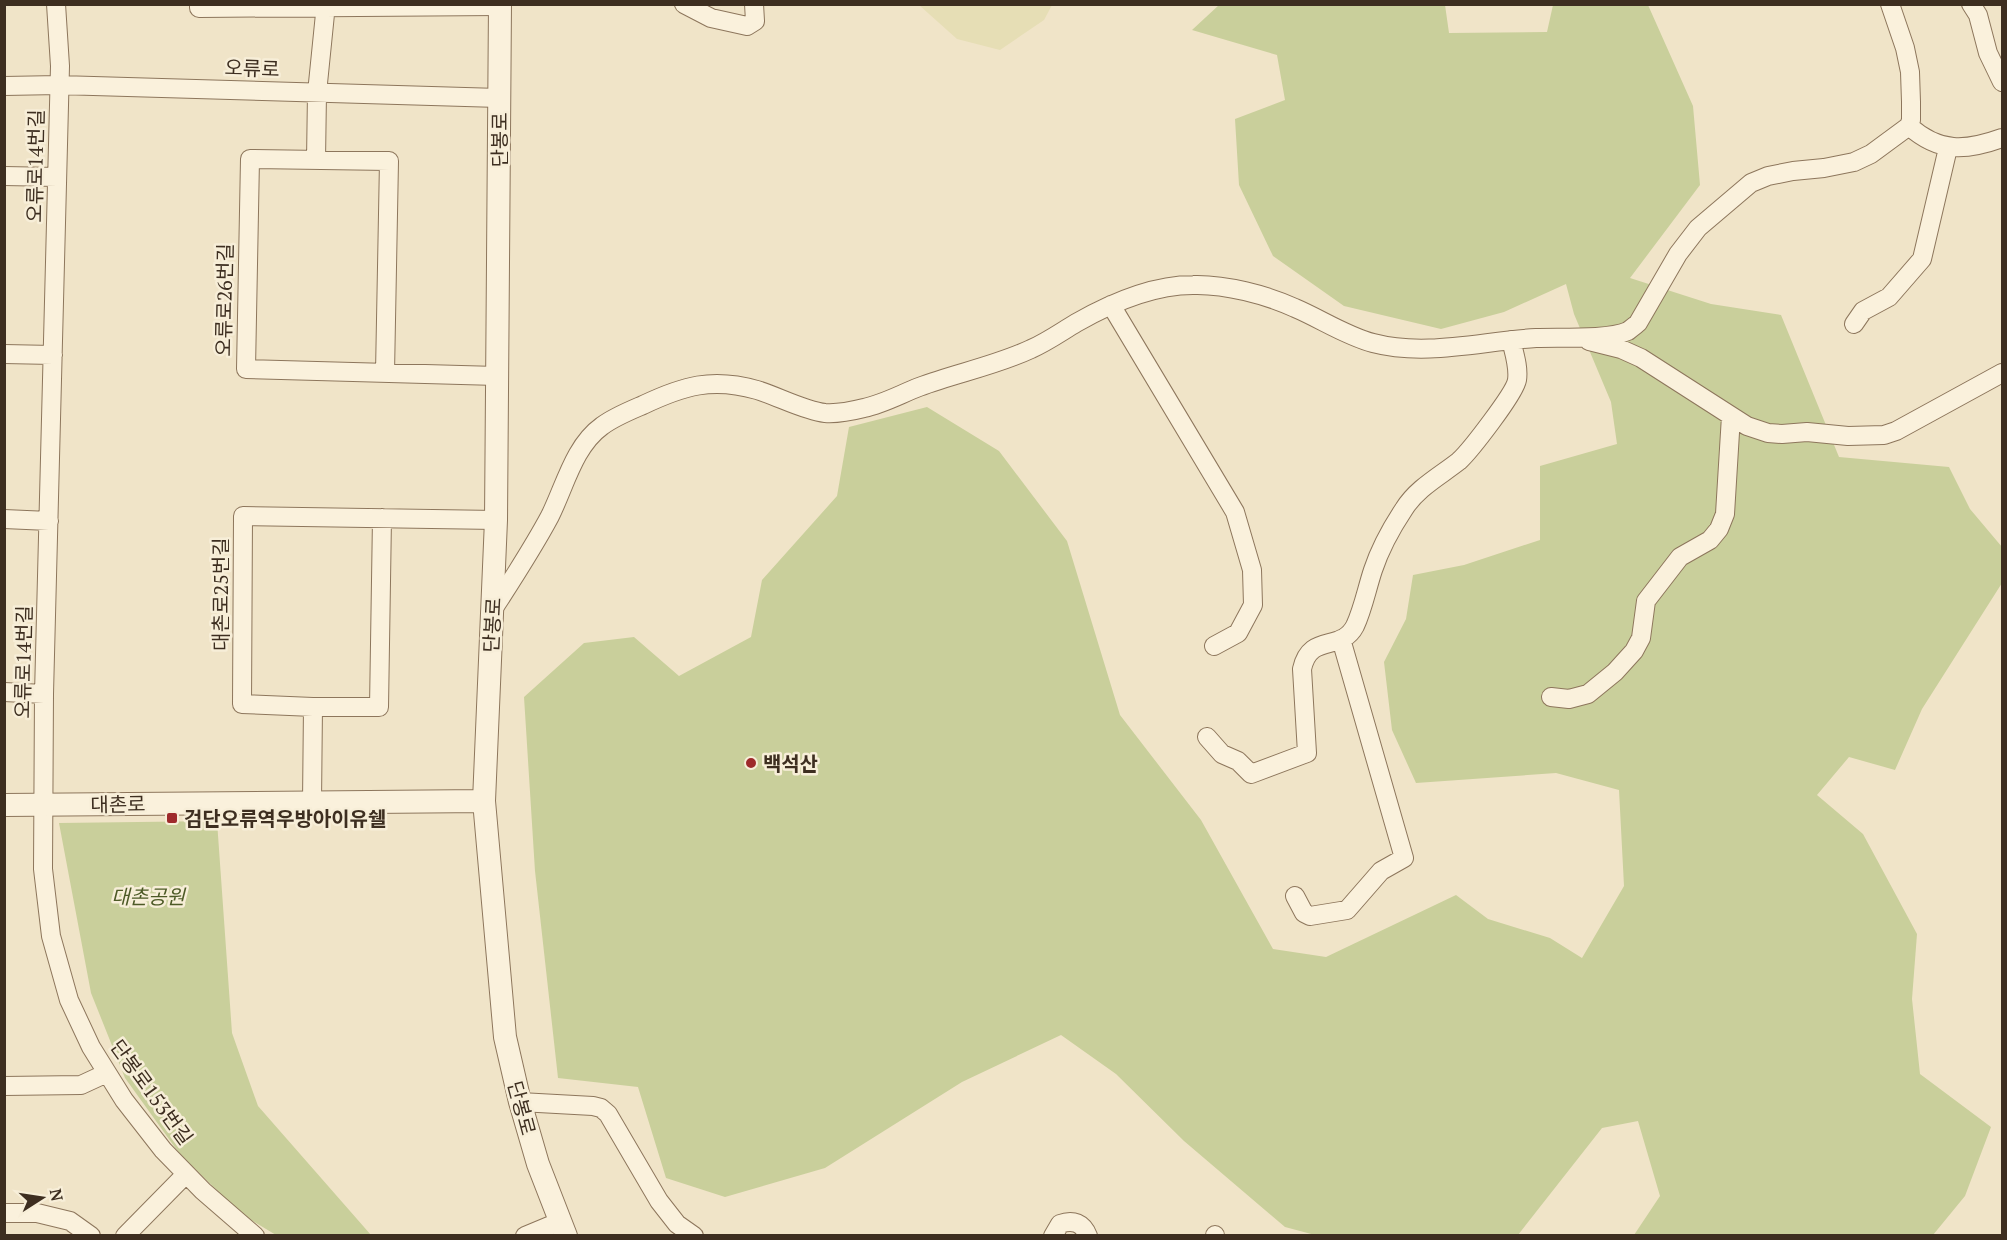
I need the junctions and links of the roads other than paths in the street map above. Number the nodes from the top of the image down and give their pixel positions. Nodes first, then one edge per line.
1 (56, 4) edge
2 (199, 4) edge
3 (684, 4) edge
4 (754, 4) edge
5 (1890, 4) edge
6 (1971, 4) edge
7 (500, 5) edge
8 (326, 6) edge
9 (2002, 82) edge
10 (59, 85) junction
11 (4, 86) edge
12 (317, 93) junction
13 (499, 98) junction
14 (1908, 126) junction
15 (2002, 138) edge
16 (1948, 147) junction
17 (316, 160) junction
18 (4, 176) edge
19 (57, 177) junction
20 (1111, 305) junction
21 (1854, 324) dead end
22 (1576, 337) junction
23 (1511, 340) junction
24 (4, 354) edge
25 (52, 355) junction
26 (385, 373) junction
27 (2002, 373) edge
28 (498, 376) junction
29 (1731, 416) junction
30 (382, 518) junction
31 (4, 519) edge
32 (496, 520) junction
33 (49, 521) junction
34 (492, 611) junction
35 (1341, 639) junction
36 (1214, 646) dead end
37 (4, 692) edge
38 (45, 694) junction
39 (1551, 696) dead end
40 (313, 707) junction
41 (1207, 736) dead end
42 (484, 801) junction
43 (312, 802) junction
44 (44, 804) junction
45 (4, 805) edge
46 (1295, 896) dead end
47 (107, 1073) junction
48 (4, 1086) edge
49 (520, 1102) junction
50 (186, 1174) junction
51 (4, 1213) edge
52 (564, 1228) edge
53 (91, 1236) edge
54 (125, 1236) edge
55 (255, 1236) edge
56 (525, 1236) edge
57 (694, 1236) edge
58 (1053, 1236) edge
59 (1088, 1236) edge

1 - 10 street, 오류로14번길
2 - 8 street
3 - 4 street
5 - 14 street
6 - 9 street
7 - 8 street
7 - 13 street, 단봉로
8 - 12 street
10 - 11 street, 오류로
10 - 12 street, 오류로
10 - 19 street, 오류로14번길
12 - 13 street, 오류로
12 - 17 street
13 - 28 street, 단봉로
14 - 16 street
14 - 22 street
15 - 16 street
16 - 21 street
17 - 26 street, 오류로26번길
17 - 26 street, 오류로26번길
18 - 19 street
19 - 25 street, 오류로14번길
20 - 23 street
20 - 34 street
20 - 36 street
22 - 23 street
22 - 29 street
23 - 35 street
24 - 25 street
25 - 33 street, 오류로14번길
26 - 28 street, 오류로26번길
27 - 29 street
28 - 32 street, 단봉로
29 - 39 street
30 - 32 street, 대촌로25번길
30 - 40 street, 대촌로25번길
30 - 40 street, 대촌로25번길
31 - 33 street
32 - 34 street, 단봉로
33 - 38 street, 오류로14번길
34 - 42 street, 단봉로
35 - 41 street
35 - 46 street
37 - 38 street
38 - 44 street, 오류로14번길
40 - 43 street
42 - 43 street, 대촌로
42 - 49 street, 단봉로
43 - 44 street, 대촌로
44 - 45 street, 대촌로
44 - 47 street, 단봉로153번길
47 - 48 street
47 - 50 street, 단봉로153번길
49 - 52 street, 단봉로
49 - 57 street
50 - 54 street
50 - 55 street, 단봉로153번길
51 - 53 street
52 - 56 street
58 - 59 street

